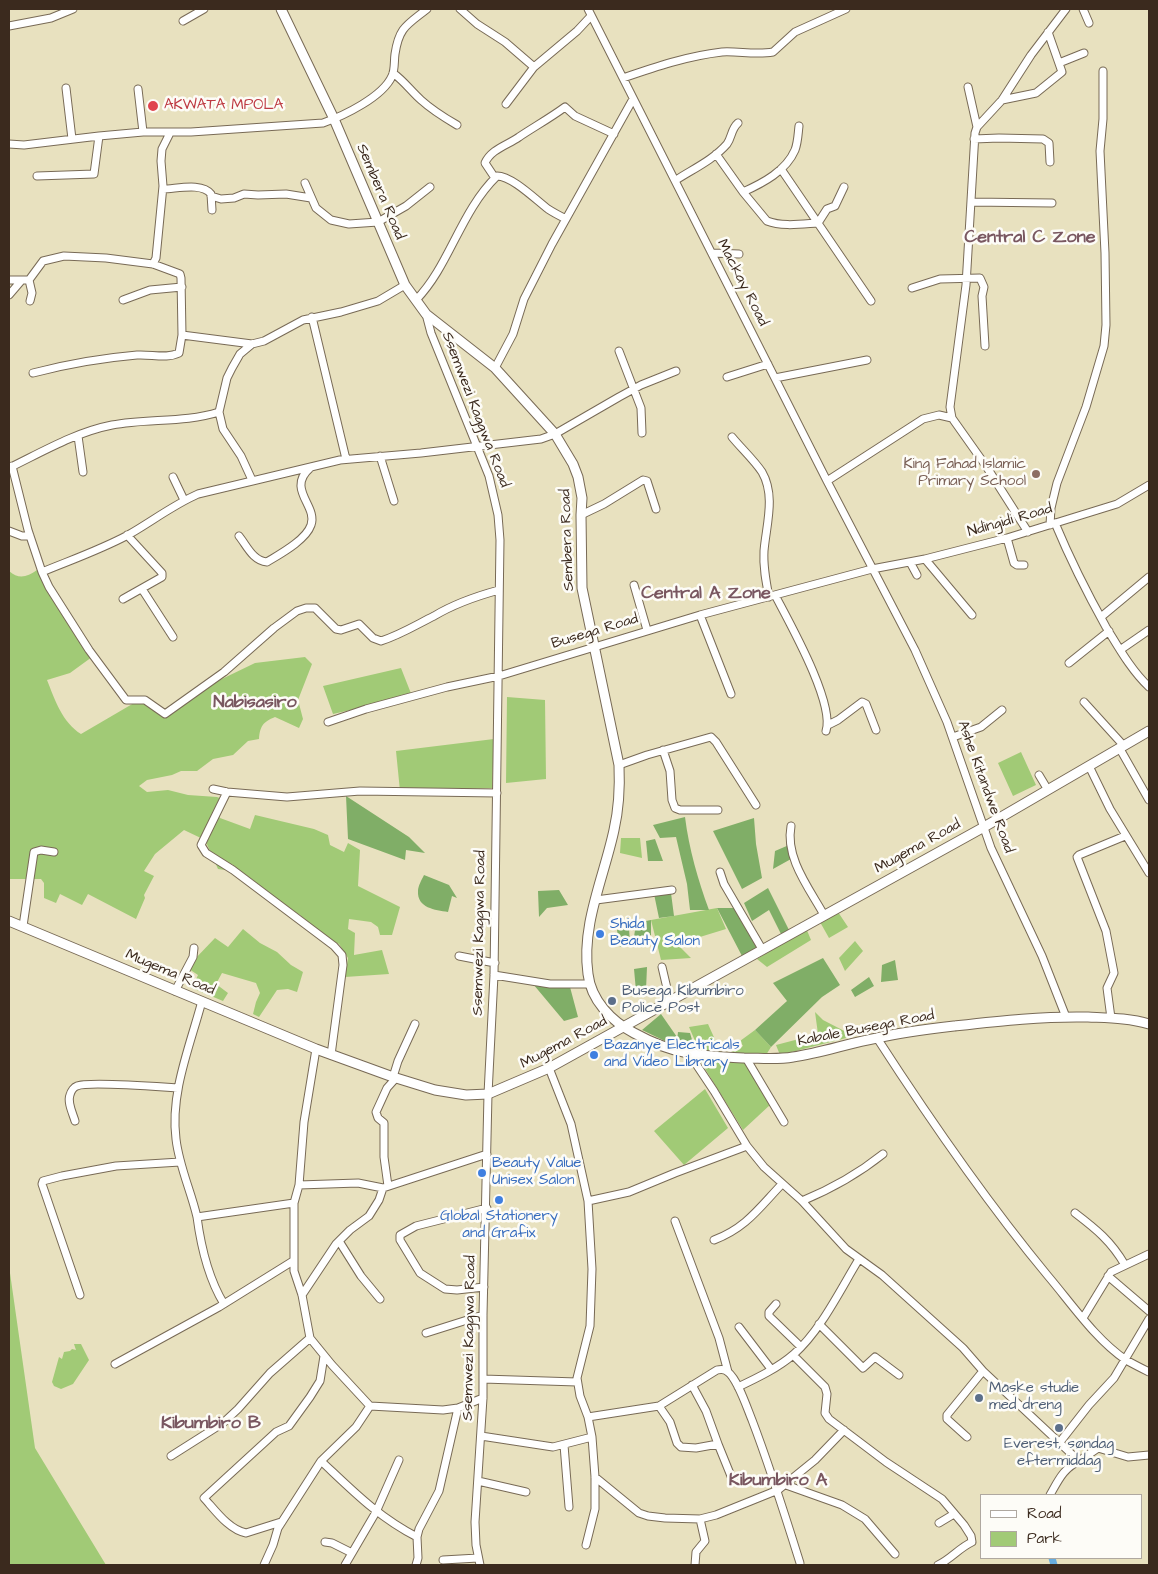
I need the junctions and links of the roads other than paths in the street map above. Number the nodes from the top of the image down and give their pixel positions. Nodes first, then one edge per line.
1 (73, 9) edge
2 (204, 9) edge
3 (281, 9) edge
4 (427, 9) edge
5 (460, 9) edge
6 (846, 9) edge
7 (1066, 9) edge
8 (1083, 9) edge
9 (589, 12) edge
10 (183, 20) dead end
11 (1089, 23) dead end
12 (9, 26) edge
13 (1048, 32) junction
14 (1084, 53) dead end
15 (1059, 63) junction
16 (534, 67) junction
17 (1102, 71) dead end
18 (393, 73) junction
19 (623, 78) junction
20 (968, 87) dead end
21 (66, 88) dead end
22 (138, 89) dead end
23 (633, 100) junction
24 (1002, 100) junction
25 (506, 104) dead end
26 (334, 119) junction
27 (738, 123) dead end
28 (457, 125) dead end
29 (799, 126) dead end
30 (977, 127) junction
31 (142, 132) junction
32 (170, 133) junction
33 (614, 134) junction
34 (99, 136) junction
35 (72, 139) junction
36 (974, 139) junction
37 (9, 144) edge
38 (716, 154) junction
39 (1050, 162) dead end
40 (781, 169) junction
41 (37, 176) dead end
42 (496, 178) junction
43 (676, 180) junction
44 (305, 183) dead end
45 (430, 187) dead end
46 (844, 187) dead end
47 (163, 189) junction
48 (743, 192) junction
49 (211, 196) junction
50 (310, 198) junction
51 (971, 202) junction
52 (1052, 203) dead end
53 (212, 210) dead end
54 (566, 219) junction
55 (378, 222) junction
56 (818, 223) junction
57 (712, 253) junction
58 (739, 254) dead end
59 (153, 264) junction
60 (966, 278) junction
61 (9, 280) edge
62 (25, 280) junction
63 (405, 285) junction
64 (182, 287) junction
65 (912, 288) dead end
66 (9, 295) edge
67 (123, 300) dead end
68 (416, 300) junction
69 (30, 301) dead end
70 (871, 301) dead end
71 (426, 314) junction
72 (312, 317) junction
73 (182, 335) junction
74 (252, 344) junction
75 (985, 346) dead end
76 (619, 350) dead end
77 (867, 360) dead end
78 (768, 364) junction
79 (495, 368) junction
80 (676, 371) dead end
81 (33, 373) dead end
82 (727, 377) dead end
83 (775, 378) junction
84 (634, 389) junction
85 (219, 412) junction
86 (952, 418) junction
87 (642, 433) dead end
88 (555, 434) junction
89 (78, 436) junction
90 (732, 437) dead end
91 (476, 447) junction
92 (380, 456) junction
93 (346, 459) junction
94 (312, 466) junction
95 (10, 467) edge
96 (83, 472) dead end
97 (173, 477) dead end
98 (252, 480) junction
99 (827, 482) junction
100 (1149, 485) edge
101 (184, 500) junction
102 (394, 501) dead end
103 (656, 509) dead end
104 (580, 515) junction
105 (1052, 524) junction
106 (9, 531) edge
107 (1028, 532) junction
108 (127, 535) junction
109 (30, 536) junction
110 (239, 536) dead end
111 (1007, 538) junction
112 (925, 559) junction
113 (910, 562) junction
114 (1024, 565) dead end
115 (872, 569) junction
116 (42, 572) junction
117 (917, 575) dead end
118 (1149, 577) edge
119 (634, 585) dead end
120 (142, 589) junction
121 (499, 590) junction
122 (772, 596) junction
123 (123, 600) dead end
124 (700, 614) junction
125 (972, 614) dead end
126 (1101, 617) junction
127 (647, 630) junction
128 (1149, 630) edge
129 (1108, 631) junction
130 (173, 638) dead end
131 (594, 647) junction
132 (1120, 650) junction
133 (1069, 663) dead end
134 (499, 676) junction
135 (1149, 686) edge
136 (731, 694) dead end
137 (1084, 702) dead end
138 (1002, 710) dead end
139 (328, 722) dead end
140 (876, 730) dead end
141 (1149, 731) edge
142 (953, 737) junction
143 (1122, 748) junction
144 (663, 750) junction
145 (619, 765) junction
146 (1089, 766) junction
147 (1039, 775) dead end
148 (213, 789) dead end
149 (1048, 790) junction
150 (227, 792) junction
151 (497, 793) junction
152 (1149, 800) edge
153 (756, 805) dead end
154 (718, 810) dead end
155 (791, 826) dead end
156 (984, 827) junction
157 (1125, 836) junction
158 (54, 852) dead end
159 (720, 872) dead end
160 (1149, 873) edge
161 (672, 890) dead end
162 (596, 900) junction
163 (824, 915) junction
164 (9, 920) edge
165 (23, 926) junction
166 (194, 948) dead end
167 (762, 949) junction
168 (459, 956) dead end
169 (494, 963) junction
170 (662, 967) dead end
171 (494, 974) junction
172 (590, 984) junction
173 (175, 991) junction
174 (670, 1001) junction
175 (202, 1002) junction
176 (1066, 1017) junction
177 (1111, 1018) junction
178 (415, 1024) dead end
179 (1149, 1024) edge
180 (622, 1027) junction
181 (877, 1038) junction
182 (316, 1049) junction
183 (331, 1055) junction
184 (690, 1055) junction
185 (746, 1058) junction
186 (549, 1068) junction
187 (395, 1077) junction
188 (178, 1088) junction
189 (488, 1094) junction
190 (75, 1121) dead end
191 (784, 1122) dead end
192 (747, 1146) junction
193 (487, 1154) junction
194 (882, 1154) dead end
195 (180, 1162) junction
196 (782, 1184) junction
197 (298, 1185) junction
198 (386, 1187) junction
199 (588, 1201) junction
200 (802, 1201) junction
201 (294, 1204) junction
202 (487, 1208) junction
203 (1075, 1213) dead end
204 (196, 1217) junction
205 (675, 1221) dead end
206 (714, 1240) dead end
207 (339, 1241) junction
208 (1149, 1254) edge
209 (859, 1259) junction
210 (294, 1261) junction
211 (1125, 1264) junction
212 (1108, 1276) junction
213 (484, 1287) junction
214 (302, 1294) junction
215 (80, 1295) dead end
216 (380, 1299) dead end
217 (224, 1304) junction
218 (776, 1304) dead end
219 (1149, 1311) edge
220 (483, 1315) junction
221 (1083, 1318) junction
222 (1149, 1319) edge
223 (818, 1324) junction
224 (739, 1326) dead end
225 (426, 1333) dead end
226 (310, 1338) junction
227 (801, 1347) junction
228 (793, 1355) junction
229 (324, 1356) junction
230 (1126, 1360) junction
231 (116, 1364) dead end
232 (771, 1369) junction
233 (983, 1371) junction
234 (728, 1372) junction
235 (1149, 1372) edge
236 (899, 1375) dead end
237 (483, 1379) junction
238 (577, 1382) junction
239 (692, 1385) junction
240 (738, 1387) junction
241 (484, 1398) junction
242 (370, 1406) junction
243 (659, 1406) junction
244 (458, 1408) junction
245 (588, 1417) junction
246 (844, 1430) junction
247 (481, 1436) junction
248 (592, 1437) junction
249 (967, 1437) dead end
250 (1060, 1442) junction
251 (718, 1444) junction
252 (564, 1445) junction
253 (171, 1456) dead end
254 (1149, 1456) edge
255 (399, 1460) dead end
256 (321, 1461) junction
257 (1080, 1461) junction
258 (595, 1478) junction
259 (478, 1481) junction
260 (733, 1481) dead end
261 (786, 1484) junction
262 (778, 1490) junction
263 (526, 1492) dead end
264 (1051, 1494) edge
265 (569, 1507) dead end
266 (376, 1512) junction
267 (954, 1514) junction
268 (700, 1519) junction
269 (282, 1522) junction
270 (939, 1523) dead end
271 (417, 1537) junction
272 (325, 1542) dead end
273 (586, 1545) dead end
274 (352, 1553) junction
275 (895, 1554) dead end
276 (443, 1560) dead end
277 (479, 1562) edge
278 (800, 1563) dead end
279 (264, 1565) edge
280 (345, 1565) edge
281 (416, 1565) edge
282 (695, 1565) edge
283 (938, 1565) edge

1 - 12 street
2 - 10 street
3 - 26 street, Sembera Road
4 - 18 street
5 - 16 street
6 - 19 street
7 - 13 street
8 - 11 street
9 - 16 street
9 - 19 street, Mackay Road
13 - 15 street
13 - 24 street
14 - 15 street
15 - 24 street
16 - 25 street
17 - 105 street
18 - 26 street
18 - 28 street
19 - 23 street, Mackay Road
20 - 30 street
21 - 35 street
22 - 31 street
23 - 33 street
23 - 43 street, Mackay Road
24 - 30 street
26 - 32 street
26 - 55 street, Sembera Road
27 - 38 street
29 - 40 street
30 - 36 street
31 - 32 street
31 - 34 street
32 - 47 street
33 - 42 street
33 - 54 street
34 - 35 street
34 - 41 street
35 - 37 street
36 - 39 street
36 - 51 street
38 - 43 street
38 - 48 street
40 - 48 street
40 - 56 street
42 - 54 street
42 - 68 street
43 - 57 street, Mackay Road
44 - 50 street
45 - 55 street
46 - 56 street
47 - 49 street
47 - 59 street
48 - 56 street
49 - 50 street
49 - 53 street
50 - 55 street
51 - 52 street
51 - 60 street
54 - 79 street
55 - 63 street, Sembera Road
56 - 70 street
57 - 58 street
57 - 78 street, Mackay Road
59 - 62 street
59 - 64 street
60 - 65 street
60 - 75 street
60 - 86 street
61 - 62 street
62 - 66 street
62 - 69 street
63 - 68 street, Sembera Road
63 - 72 street
64 - 67 street
64 - 73 street
68 - 71 street, Sembera Road
71 - 79 street, Sembera Road
71 - 91 street, Ssemwezi Kaggwa Road
72 - 74 street
72 - 93 street
73 - 74 street
73 - 81 street
74 - 85 street
76 - 84 street
77 - 83 street
78 - 82 street
78 - 83 street, Mackay Road
79 - 88 street, Sembera Road
80 - 84 street
83 - 99 street, Mackay Road
84 - 87 street
84 - 88 street
85 - 89 street
85 - 98 street
86 - 99 street
86 - 107 street
88 - 91 street
88 - 104 street, Sembera Road
89 - 95 street
89 - 96 street
90 - 122 street
91 - 92 street
91 - 121 street, Ssemwezi Kaggwa Road
92 - 93 street
92 - 102 street
93 - 94 street
94 - 98 street
94 - 110 street
95 - 109 street
97 - 101 street
98 - 101 street
99 - 115 street, Mackay Road
100 - 105 street, Ndingidi Road
101 - 108 street
103 - 104 street
104 - 131 street, Sembera Road
105 - 107 street, Ndingidi Road
105 - 126 street
106 - 109 street
107 - 111 street, Ndingidi Road
108 - 116 street
108 - 120 street
109 - 116 street
111 - 112 street, Ndingidi Road
111 - 114 street
112 - 113 street, Ndingidi Road
112 - 125 street
113 - 115 street, Ndingidi Road
113 - 117 street
115 - 122 street, Busega Road
115 - 142 street, Ashe Kitandwe Road
116 - 121 street
118 - 126 street
119 - 127 street
120 - 123 street
120 - 130 street
121 - 134 street, Ssemwezi Kaggwa Road
122 - 124 street, Busega Road
122 - 140 street
124 - 127 street, Busega Road
124 - 136 street
126 - 129 street
127 - 131 street, Busega Road
128 - 132 street
129 - 132 street
129 - 133 street
131 - 134 street, Busega Road
131 - 145 street, Sembera Road
132 - 135 street
134 - 139 street, Busega Road
134 - 151 street, Ssemwezi Kaggwa Road
137 - 143 street
138 - 142 street
141 - 143 street, Mugema Road
142 - 156 street, Ashe Kitandwe Road
143 - 146 street, Mugema Road
143 - 152 street
144 - 145 street
144 - 153 street
144 - 154 street
145 - 162 street, Sembera Road
146 - 149 street, Mugema Road
146 - 157 street
147 - 149 street
148 - 150 street
149 - 156 street, Mugema Road
150 - 151 street
150 - 183 street
151 - 169 street, Ssemwezi Kaggwa Road
155 - 163 street
156 - 163 street, Mugema Road
156 - 176 street, Ashe Kitandwe Road
157 - 160 street
157 - 177 street
158 - 165 street
159 - 167 street
161 - 162 street
162 - 172 street, Sembera Road
163 - 167 street, Mugema Road
164 - 165 street, Mugema Road
165 - 173 street, Mugema Road
166 - 173 street
167 - 174 street, Mugema Road
168 - 169 street
169 - 171 street, Ssemwezi Kaggwa Road
170 - 174 street
171 - 172 street
171 - 189 street, Ssemwezi Kaggwa Road
172 - 180 street, Sembera Road
173 - 175 street, Mugema Road
174 - 180 street, Mugema Road
175 - 182 street, Mugema Road
175 - 188 street
176 - 177 street, Kabale Busega Road
176 - 181 street, Kabale Busega Road
177 - 179 street, Kabale Busega Road
178 - 187 street
180 - 184 street, Kabale Busega Road
180 - 186 street, Mugema Road
181 - 185 street, Kabale Busega Road
181 - 221 street
182 - 183 street, Mugema Road
182 - 197 street
183 - 187 street, Mugema Road
184 - 185 street, Kabale Busega Road
184 - 192 street
185 - 191 street
186 - 189 street, Mugema Road
186 - 199 street
187 - 189 street, Mugema Road
187 - 198 street
188 - 190 street
188 - 195 street
189 - 193 street, Ssemwezi Kaggwa Road
192 - 196 street
192 - 199 street
193 - 198 street
193 - 202 street, Ssemwezi Kaggwa Road
194 - 200 street
195 - 204 street
195 - 215 street
196 - 200 street
196 - 206 street
197 - 198 street
197 - 201 street
198 - 207 street
199 - 238 street
200 - 209 street
201 - 204 street
201 - 210 street
202 - 213 street, Ssemwezi Kaggwa Road
202 - 213 street
203 - 211 street
204 - 217 street
205 - 234 street
207 - 214 street
207 - 216 street
208 - 211 street
209 - 223 street
209 - 233 street
210 - 214 street
210 - 217 street
211 - 212 street
212 - 219 street
212 - 221 street
213 - 220 street, Ssemwezi Kaggwa Road
214 - 226 street
217 - 231 street
218 - 227 street
220 - 225 street
220 - 237 street, Ssemwezi Kaggwa Road
221 - 230 street
222 - 230 street
223 - 227 street
223 - 236 street
224 - 232 street
226 - 229 street
226 - 253 street
227 - 228 street
228 - 232 street
228 - 246 street
229 - 242 street
229 - 269 street
230 - 235 street
230 - 250 street
232 - 240 street
233 - 249 street
233 - 250 street
234 - 239 street
234 - 240 street
237 - 238 street
237 - 241 street, Ssemwezi Kaggwa Road
238 - 245 street
239 - 243 street
239 - 251 street
240 - 262 street
241 - 244 street
241 - 247 street, Ssemwezi Kaggwa Road
242 - 244 street
242 - 256 street
243 - 245 street
243 - 251 street
244 - 271 street
245 - 248 street
246 - 261 street
246 - 267 street
247 - 252 street
247 - 259 street, Ssemwezi Kaggwa Road
248 - 252 street
248 - 258 street
250 - 257 street
251 - 260 street
252 - 265 street
254 - 257 street
255 - 266 street
256 - 266 street
256 - 269 street
257 - 264 street
258 - 268 street
258 - 273 street
259 - 263 street
259 - 277 street, Ssemwezi Kaggwa Road
261 - 262 street
261 - 275 street
262 - 268 street
262 - 278 street
266 - 271 street
266 - 274 street
267 - 270 street
267 - 283 street
268 - 282 street
269 - 279 street
271 - 281 street
272 - 274 street
274 - 280 street
276 - 277 street

